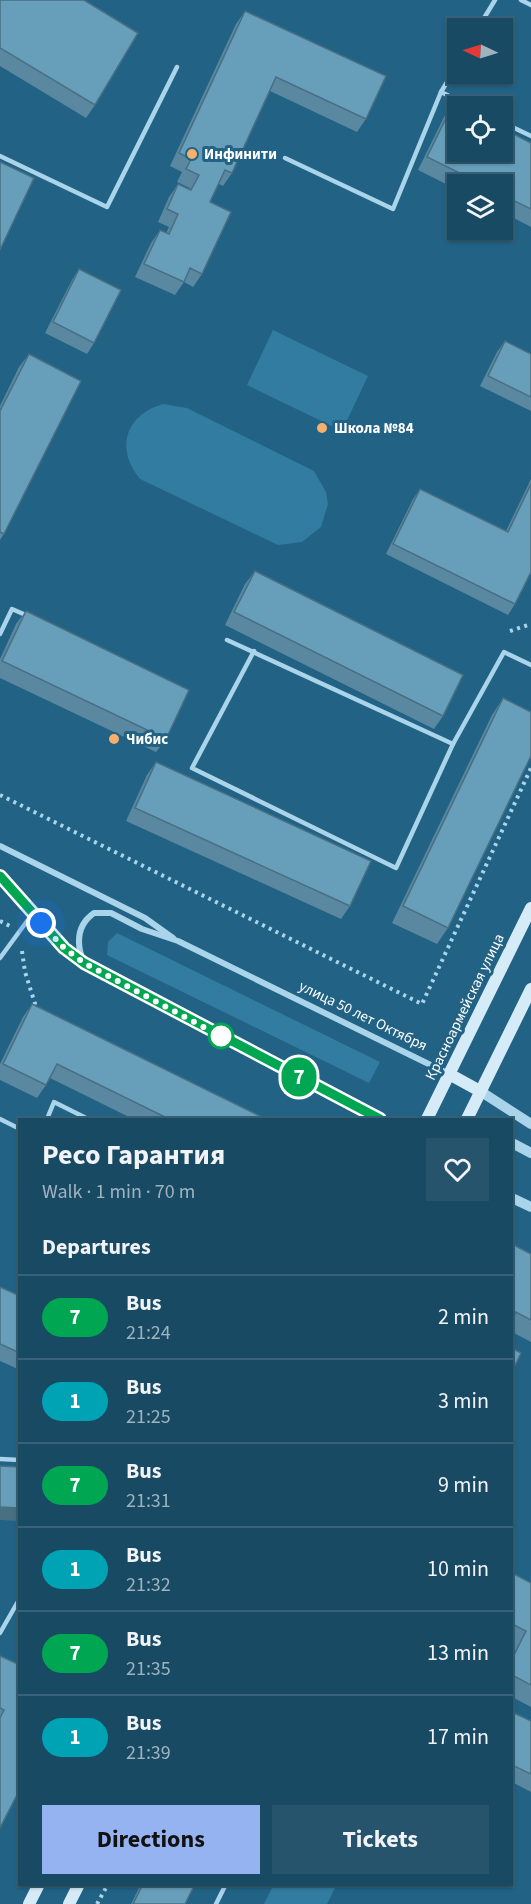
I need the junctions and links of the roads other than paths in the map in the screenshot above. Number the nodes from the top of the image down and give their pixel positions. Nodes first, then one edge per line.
1 (495, 0) edge
2 (521, 0) edge
3 (531, 5) edge
4 (484, 18) edge
5 (177, 67) dead end
6 (447, 83) edge
7 (441, 93) junction
8 (448, 96) edge
9 (513, 127) edge
10 (531, 136) edge
11 (0, 156) edge
12 (285, 158) dead end
13 (34, 619) edge
14 (0, 634) edge
15 (227, 640) dead end
16 (254, 651) junction
17 (531, 665) edge
18 (453, 744) junction
19 (0, 846) edge
20 (0, 876) edge
21 (531, 908) edge
22 (33, 913) junction
23 (178, 941) junction
24 (0, 958) edge
25 (84, 963) junction
26 (531, 989) edge
27 (449, 1074) junction
28 (480, 1091) junction
29 (47, 1118) edge
30 (86, 1118) edge
31 (378, 1118) edge
32 (427, 1118) edge
33 (467, 1118) edge
34 (0, 1119) edge
35 (531, 1124) edge
36 (18, 1128) edge
37 (513, 1144) edge
38 (531, 1153) edge
39 (513, 1198) edge
40 (531, 1207) edge
41 (0, 1459) edge
42 (18, 1460) edge
43 (18, 1602) edge
44 (0, 1633) edge
45 (38, 1886) edge
46 (78, 1886) edge
47 (225, 1886) edge
48 (29, 1904) edge
49 (69, 1904) edge
50 (216, 1904) edge

1 - 4 lane
2 - 3 lane
5 - 11 lane
6 - 7 lane
7 - 8 lane
7 - 12 lane
9 - 10 lane
13 - 14 lane
15 - 16 lane
16 - 18 lane
16 - 18 lane
17 - 18 lane
19 - 23 street, улица 50 лет Октября
20 - 22 street
21 - 27 main road, Красноармейская улица
22 - 24 lane
22 - 25 street
23 - 25 street, улица 50 лет Октября
23 - 27 street, улица 50 лет Октября
25 - 31 street
26 - 28 main road
27 - 28 main road, улица 50 лет Октября
27 - 32 main road, Красноармейская улица
28 - 33 main road
28 - 35 street, улица 50 лет Октября
29 - 30 lane
34 - 36 lane
37 - 38 street
39 - 40 street
41 - 42 lane
43 - 44 lane
45 - 48 main road
46 - 49 main road
47 - 50 lane

